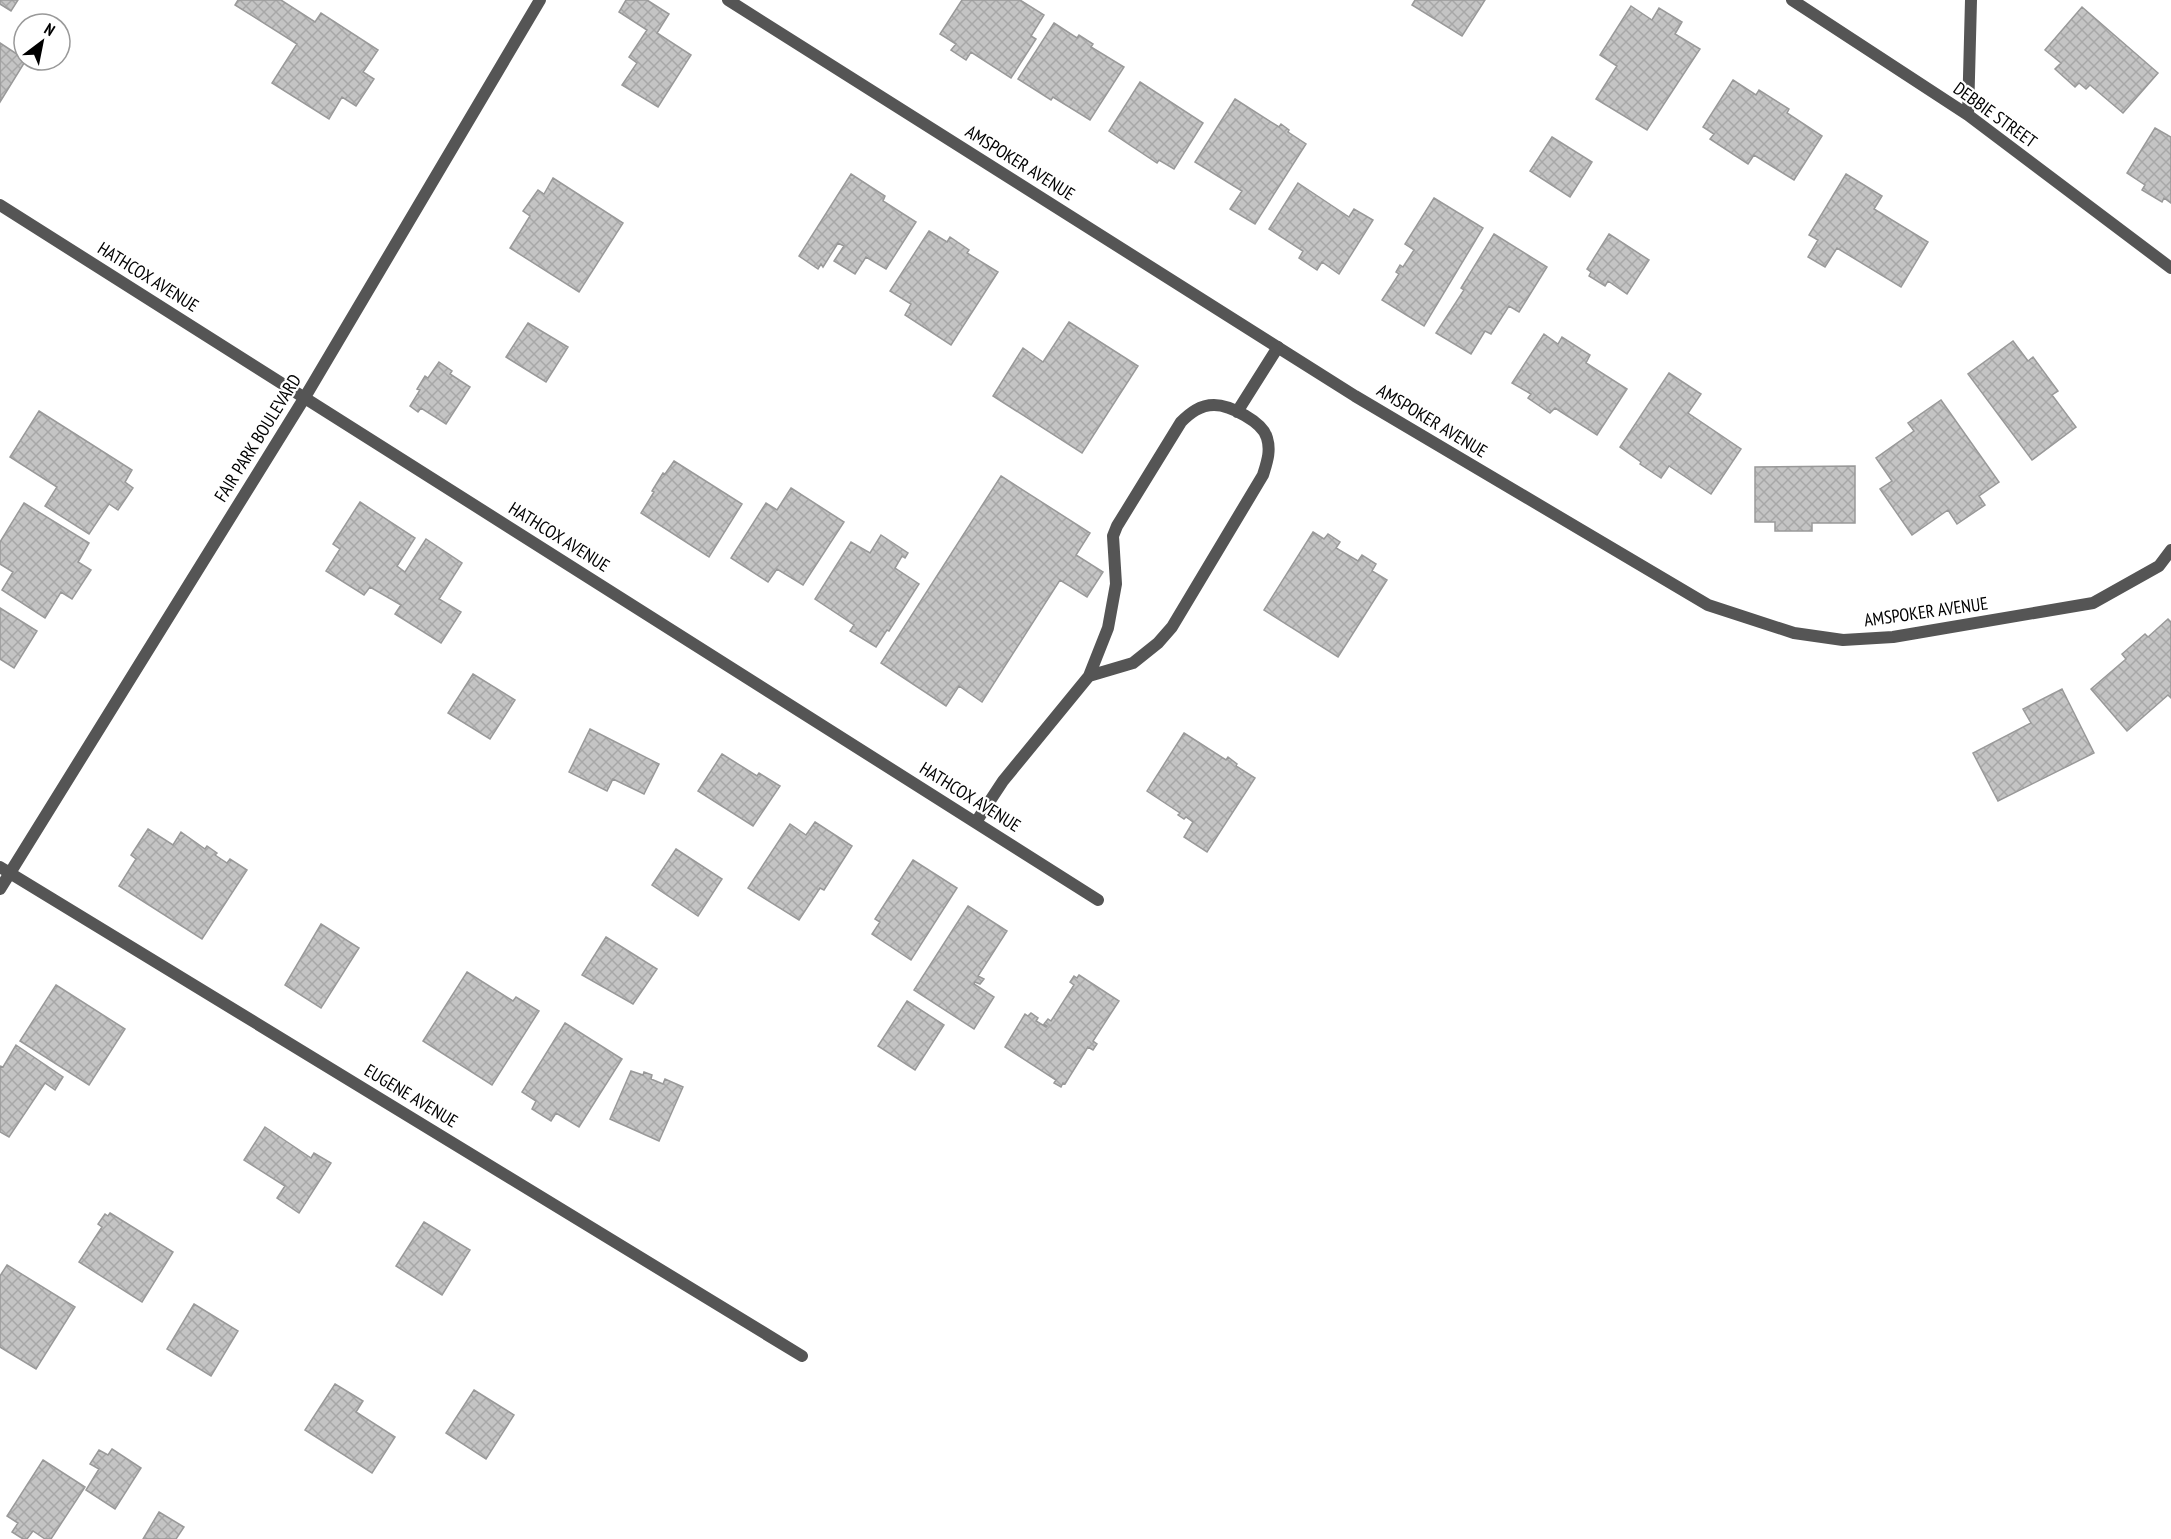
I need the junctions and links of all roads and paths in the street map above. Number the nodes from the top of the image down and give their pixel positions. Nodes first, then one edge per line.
1 (540, 0) edge
2 (728, 0) edge
3 (1792, 0) edge
4 (1971, 0) edge
5 (1968, 115) junction
6 (0, 205) edge
7 (2171, 268) edge
8 (1278, 347) junction
9 (304, 397) junction
10 (1237, 412) junction
11 (2171, 550) edge
12 (1089, 676) junction
13 (976, 822) junction
14 (5, 870) edge
15 (0, 889) edge
16 (1098, 900) dead end
17 (802, 1356) dead end

1 - 9 street, FAIR PARK BOULEVARD
2 - 8 street, AMSPOKER AVENUE
3 - 5 street, DEBBIE STREET
4 - 5 street
5 - 7 street, DEBBIE STREET
6 - 9 street, HATHCOX AVENUE
8 - 10 street
8 - 11 street, AMSPOKER AVENUE
9 - 13 street, HATHCOX AVENUE
9 - 14 street, FAIR PARK BOULEVARD
10 - 12 street
10 - 12 street
12 - 13 street
13 - 16 street, HATHCOX AVENUE
14 - 15 street, FAIR PARK BOULEVARD
14 - 17 street, EUGENE AVENUE

